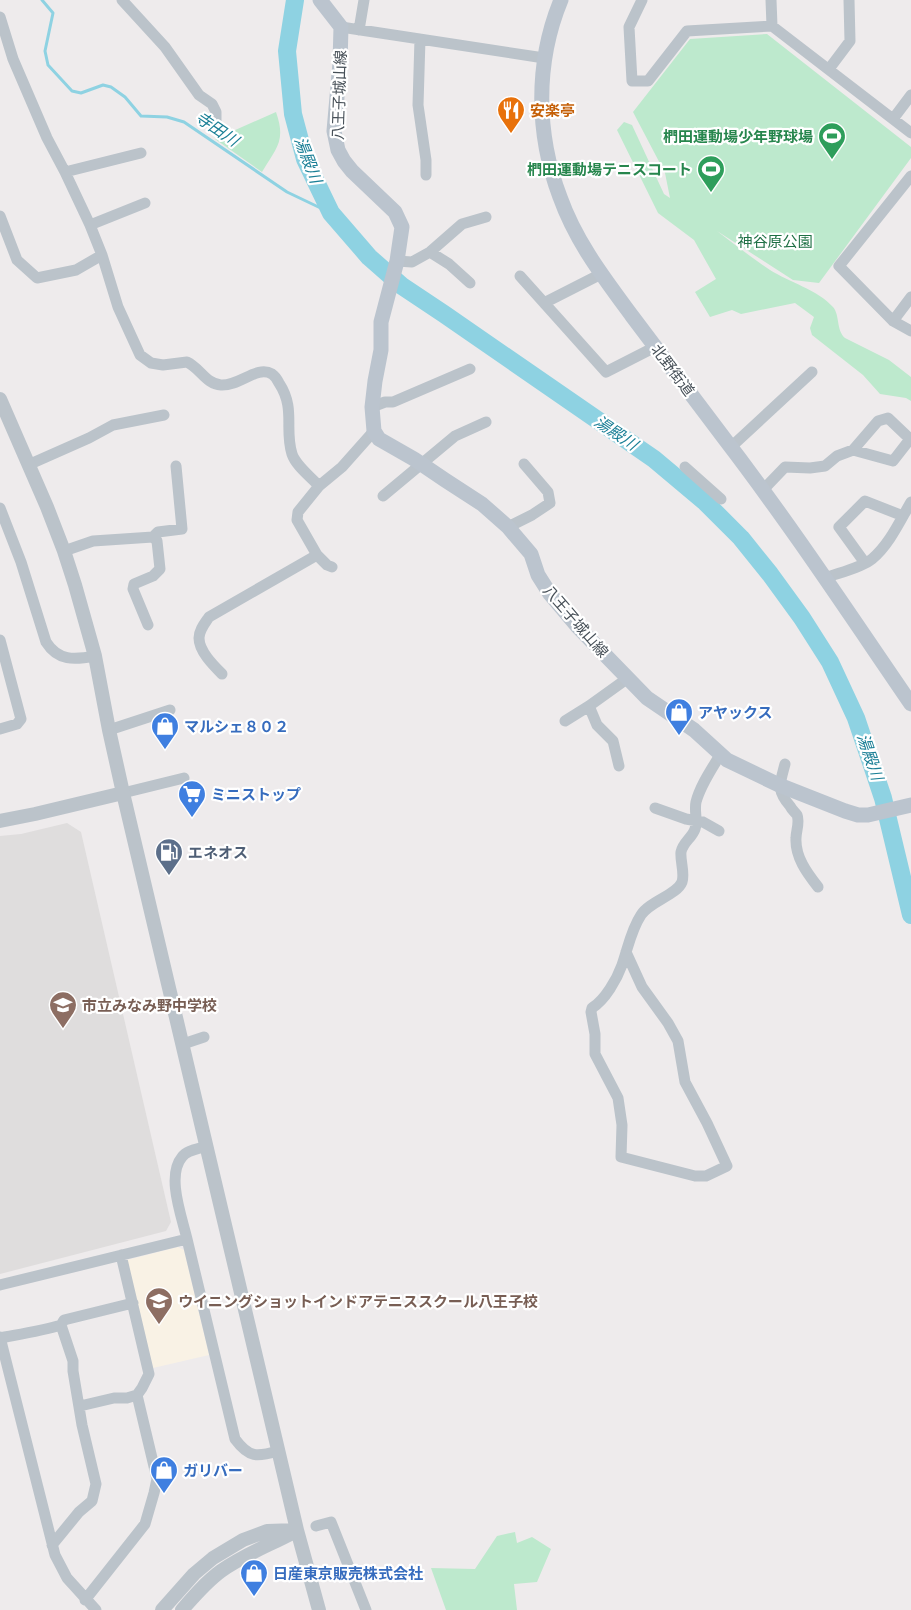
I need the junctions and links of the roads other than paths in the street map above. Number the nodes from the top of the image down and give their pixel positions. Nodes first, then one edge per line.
1 (122, 0) edge
2 (320, 0) edge
3 (364, 0) edge
4 (561, 0) edge
5 (642, 0) edge
6 (771, 0) edge
7 (849, 0) edge
8 (0, 17) edge
9 (772, 26) junction
10 (340, 27) junction
11 (359, 30) junction
12 (420, 39) junction
13 (544, 58) junction
14 (829, 69) junction
15 (911, 95) edge
16 (892, 119) junction
17 (216, 126) dead end
18 (911, 133) edge
19 (141, 153) dead end
20 (65, 172) junction
21 (426, 175) dead end
22 (911, 176) edge
23 (145, 203) dead end
24 (0, 216) edge
25 (486, 217) dead end
26 (90, 225) junction
27 (430, 252) junction
28 (102, 255) junction
29 (397, 261) junction
30 (601, 274) junction
31 (520, 276) dead end
32 (470, 283) dead end
33 (911, 297) edge
34 (544, 303) junction
35 (893, 321) junction
36 (911, 331) edge
37 (655, 347) junction
38 (470, 369) dead end
39 (812, 372) dead end
40 (0, 399) edge
41 (372, 407) junction
42 (164, 415) dead end
43 (486, 422) dead end
44 (374, 431) junction
45 (731, 447) junction
46 (853, 450) junction
47 (423, 464) junction
48 (524, 464) dead end
49 (28, 465) junction
50 (176, 466) dead end
51 (685, 467) dead end
52 (320, 486) junction
53 (763, 490) junction
54 (383, 496) dead end
55 (721, 499) dead end
56 (911, 502) edge
57 (0, 508) edge
58 (903, 516) junction
59 (508, 527) junction
60 (153, 537) junction
61 (64, 551) junction
62 (317, 555) junction
63 (866, 563) junction
64 (332, 566) dead end
65 (824, 578) junction
66 (148, 625) dead end
67 (0, 640) edge
68 (95, 656) junction
69 (222, 674) dead end
70 (628, 678) junction
71 (911, 704) edge
72 (589, 706) junction
73 (170, 710) dead end
74 (565, 721) dead end
75 (0, 729) edge
76 (109, 730) junction
77 (720, 755) junction
78 (785, 764) dead end
79 (619, 766) dead end
80 (184, 778) dead end
81 (779, 784) junction
82 (123, 794) junction
83 (906, 806) edge
84 (655, 808) dead end
85 (0, 821) edge
86 (696, 821) junction
87 (719, 831) dead end
88 (818, 886) dead end
89 (626, 952) junction
90 (204, 1037) dead end
91 (183, 1044) junction
92 (207, 1146) junction
93 (188, 1239) junction
94 (121, 1255) junction
95 (0, 1285) edge
96 (133, 1303) junction
97 (61, 1325) junction
98 (0, 1338) edge
99 (137, 1395) junction
100 (80, 1406) junction
101 (278, 1451) junction
102 (316, 1526) dead end
103 (297, 1530) junction
104 (52, 1545) junction
105 (85, 1600) junction
106 (96, 1610) edge
107 (162, 1610) edge
108 (182, 1610) edge
109 (319, 1610) edge
110 (366, 1610) edge

1 - 17 street
2 - 10 main road
3 - 11 street
4 - 13 main road, 北野街道
5 - 9 street
6 - 9 street
7 - 14 street
8 - 20 street
9 - 14 street
10 - 11 street
10 - 29 main road, 八王子城山線
11 - 12 street
12 - 13 street
12 - 21 street
13 - 30 main road, 北野街道
14 - 16 street
15 - 16 street
16 - 18 street
19 - 20 street
20 - 26 street
22 - 35 street
23 - 26 street
24 - 28 street
25 - 27 street
26 - 28 street
27 - 29 street
27 - 32 street
28 - 52 street
29 - 41 main road, 八王子城山線
30 - 34 street
30 - 37 main road, 北野街道
31 - 34 street
33 - 35 street
34 - 37 street
35 - 36 street
37 - 45 main road, 北野街道
38 - 41 street
39 - 45 street
40 - 49 street
41 - 44 main road
42 - 49 street
43 - 47 street
44 - 47 main road, 八王子城山線
44 - 52 street
45 - 53 main road, 北野街道
46 - 46 street
46 - 53 street
47 - 54 street
47 - 59 main road, 八王子城山線
48 - 59 street
49 - 61 street
50 - 60 street
51 - 55 street
52 - 62 street
53 - 65 main road, 北野街道
56 - 58 street
57 - 68 street
58 - 63 street
58 - 63 street
59 - 70 main road, 八王子城山線
60 - 61 street
60 - 66 street
61 - 68 street
62 - 64 street
62 - 69 street
63 - 65 street
65 - 71 main road, 北野街道
67 - 75 street
68 - 76 street
70 - 72 street
70 - 77 main road, 八王子城山線
72 - 74 street
72 - 79 street
73 - 76 street
76 - 82 street
77 - 81 main road, 八王子城山線
77 - 86 street
78 - 81 street
80 - 82 street
81 - 83 main road, 八王子城山線
81 - 88 street
82 - 85 street
82 - 91 street
84 - 86 street
86 - 87 street
86 - 89 street
89 - 89 street
90 - 91 street
91 - 92 street
92 - 93 street
92 - 101 street
93 - 94 street
93 - 101 street
94 - 95 street
94 - 96 street
96 - 97 street
96 - 99 street
97 - 98 street
97 - 100 street
98 - 104 street
99 - 100 street
99 - 105 street
100 - 104 street
101 - 103 street
102 - 110 street
103 - 107 street
103 - 108 street
103 - 109 street
104 - 105 street
105 - 106 street

